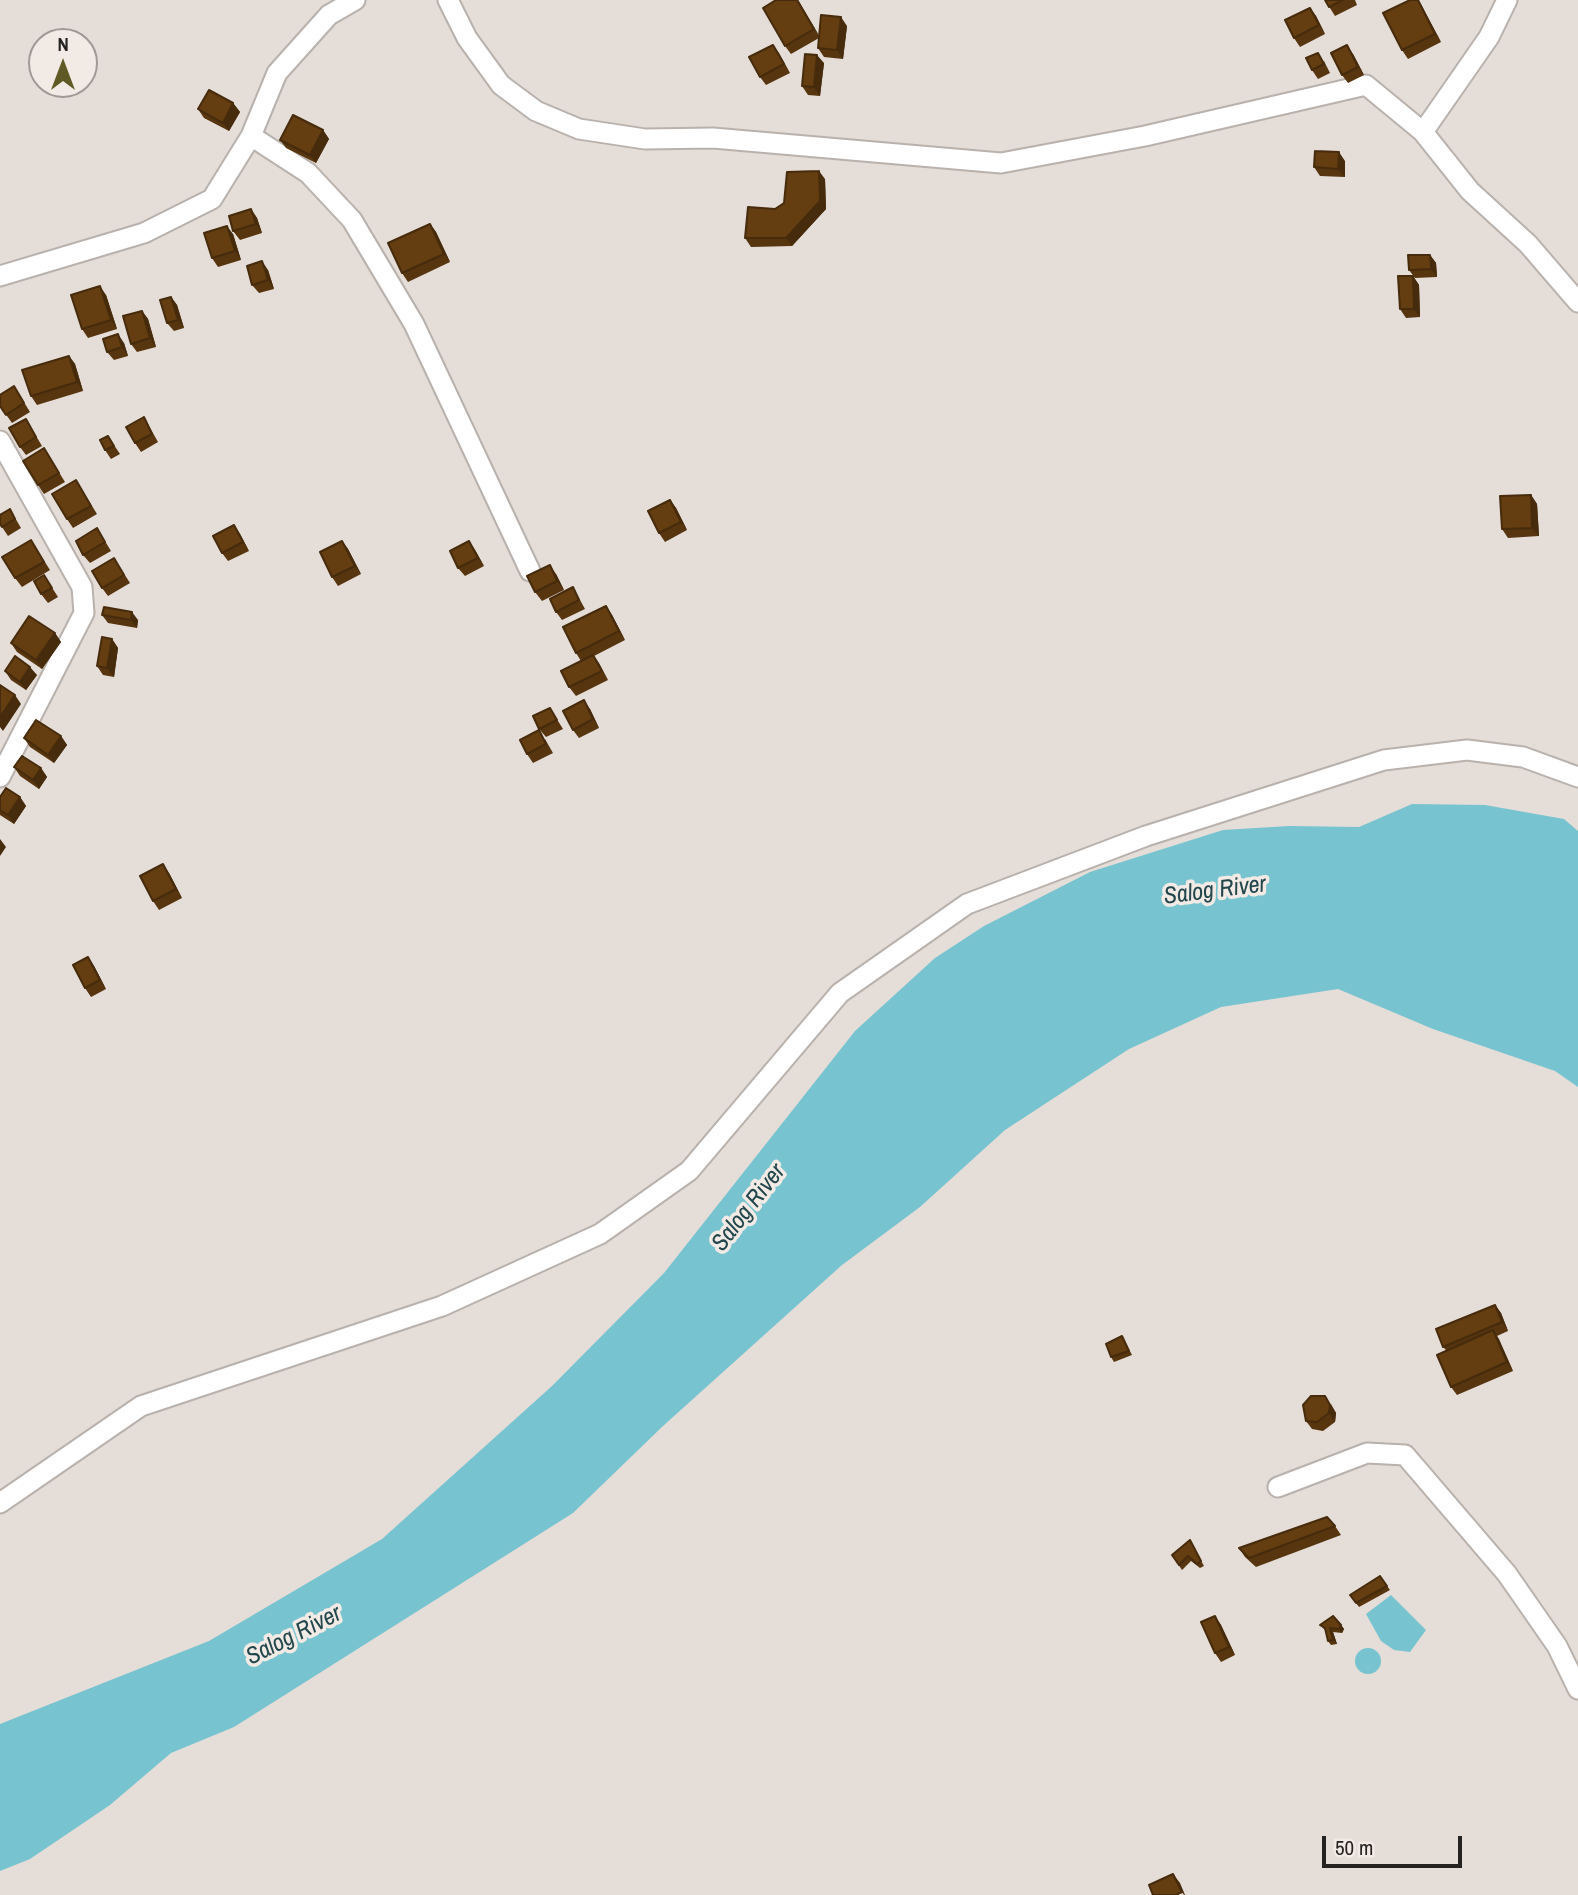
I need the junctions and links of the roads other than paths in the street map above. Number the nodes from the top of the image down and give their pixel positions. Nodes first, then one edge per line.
1 (355, 0) edge
2 (448, 0) edge
3 (1507, 0) edge
4 (1423, 132) junction
5 (251, 136) junction
6 (0, 276) edge
7 (1578, 302) edge
8 (0, 441) edge
9 (530, 571) edge
10 (0, 777) edge
11 (1578, 777) edge
12 (1278, 1488) dead end
13 (0, 1503) edge
14 (1578, 1689) edge

1 - 5 street
2 - 4 street
3 - 4 street
4 - 7 street
5 - 6 street
5 - 9 street
8 - 10 street
11 - 13 street
12 - 14 street

